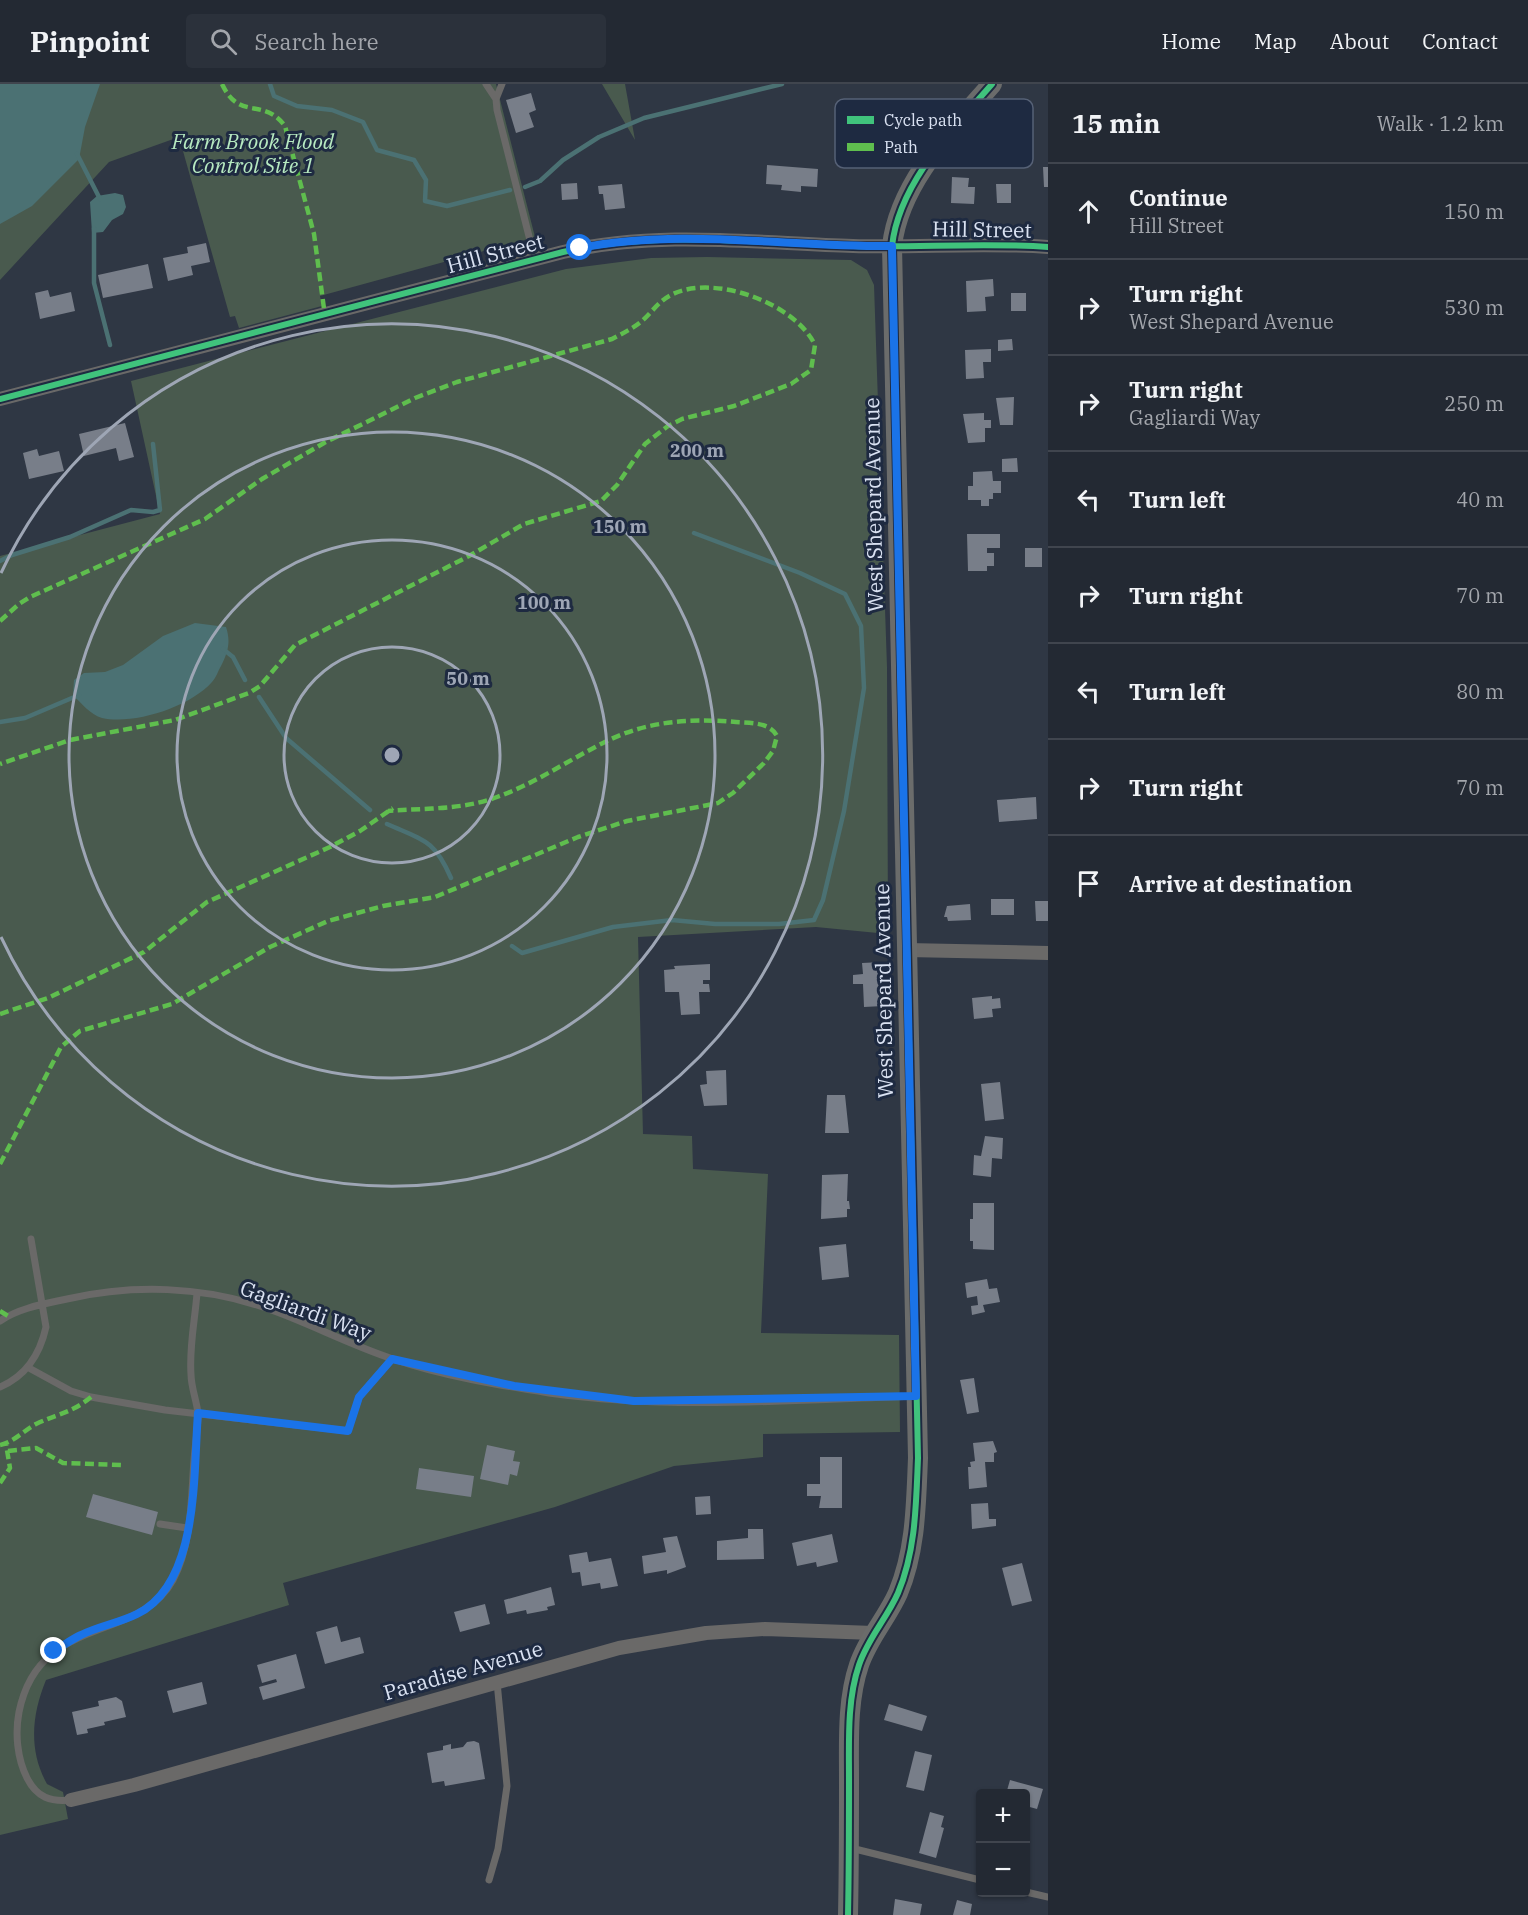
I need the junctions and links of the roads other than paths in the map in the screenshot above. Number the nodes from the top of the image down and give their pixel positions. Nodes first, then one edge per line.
1 (486, 84) edge
2 (502, 84) edge
3 (992, 84) edge
4 (496, 99) junction
5 (979, 99) edge
6 (925, 168) edge
7 (892, 246) junction
8 (1048, 247) edge
9 (535, 260) junction
10 (0, 399) edge
11 (907, 950) junction
12 (1048, 953) edge
13 (31, 1239) dead end
14 (197, 1293) junction
15 (42, 1305) junction
16 (0, 1321) edge
17 (392, 1359) junction
18 (29, 1368) junction
19 (0, 1387) edge
20 (916, 1396) junction
21 (198, 1413) junction
22 (160, 1524) dead end
23 (187, 1528) junction
24 (873, 1634) junction
25 (497, 1682) junction
26 (71, 1800) joint
27 (849, 1848) junction
28 (976, 1879) edge
29 (489, 1880) dead end
30 (1030, 1893) edge
31 (1048, 1897) edge
32 (848, 1915) edge

1 - 4 lane
2 - 4 lane
3 - 5 street, West Shepard Avenue
4 - 9 lane
6 - 7 street, West Shepard Avenue
7 - 8 street, Hill Street
7 - 9 street, Hill Street
7 - 11 street, West Shepard Avenue
9 - 10 street, Hill Street
11 - 12 street
11 - 20 street, West Shepard Avenue
13 - 15 lane
14 - 15 lane, Gagliardi Way
14 - 17 lane, Gagliardi Way
14 - 21 lane
15 - 16 lane, Gagliardi Way
15 - 18 lane
17 - 20 lane, Gagliardi Way
17 - 21 lane
18 - 19 lane
18 - 21 lane
20 - 24 street, West Shepard Avenue
21 - 23 lane
22 - 23 lane
23 - 26 lane
24 - 25 street, Paradise Avenue
24 - 27 street, West Shepard Avenue
25 - 26 street, Paradise Avenue
25 - 29 lane
27 - 28 lane
27 - 32 street, West Shepard Avenue
30 - 31 lane

